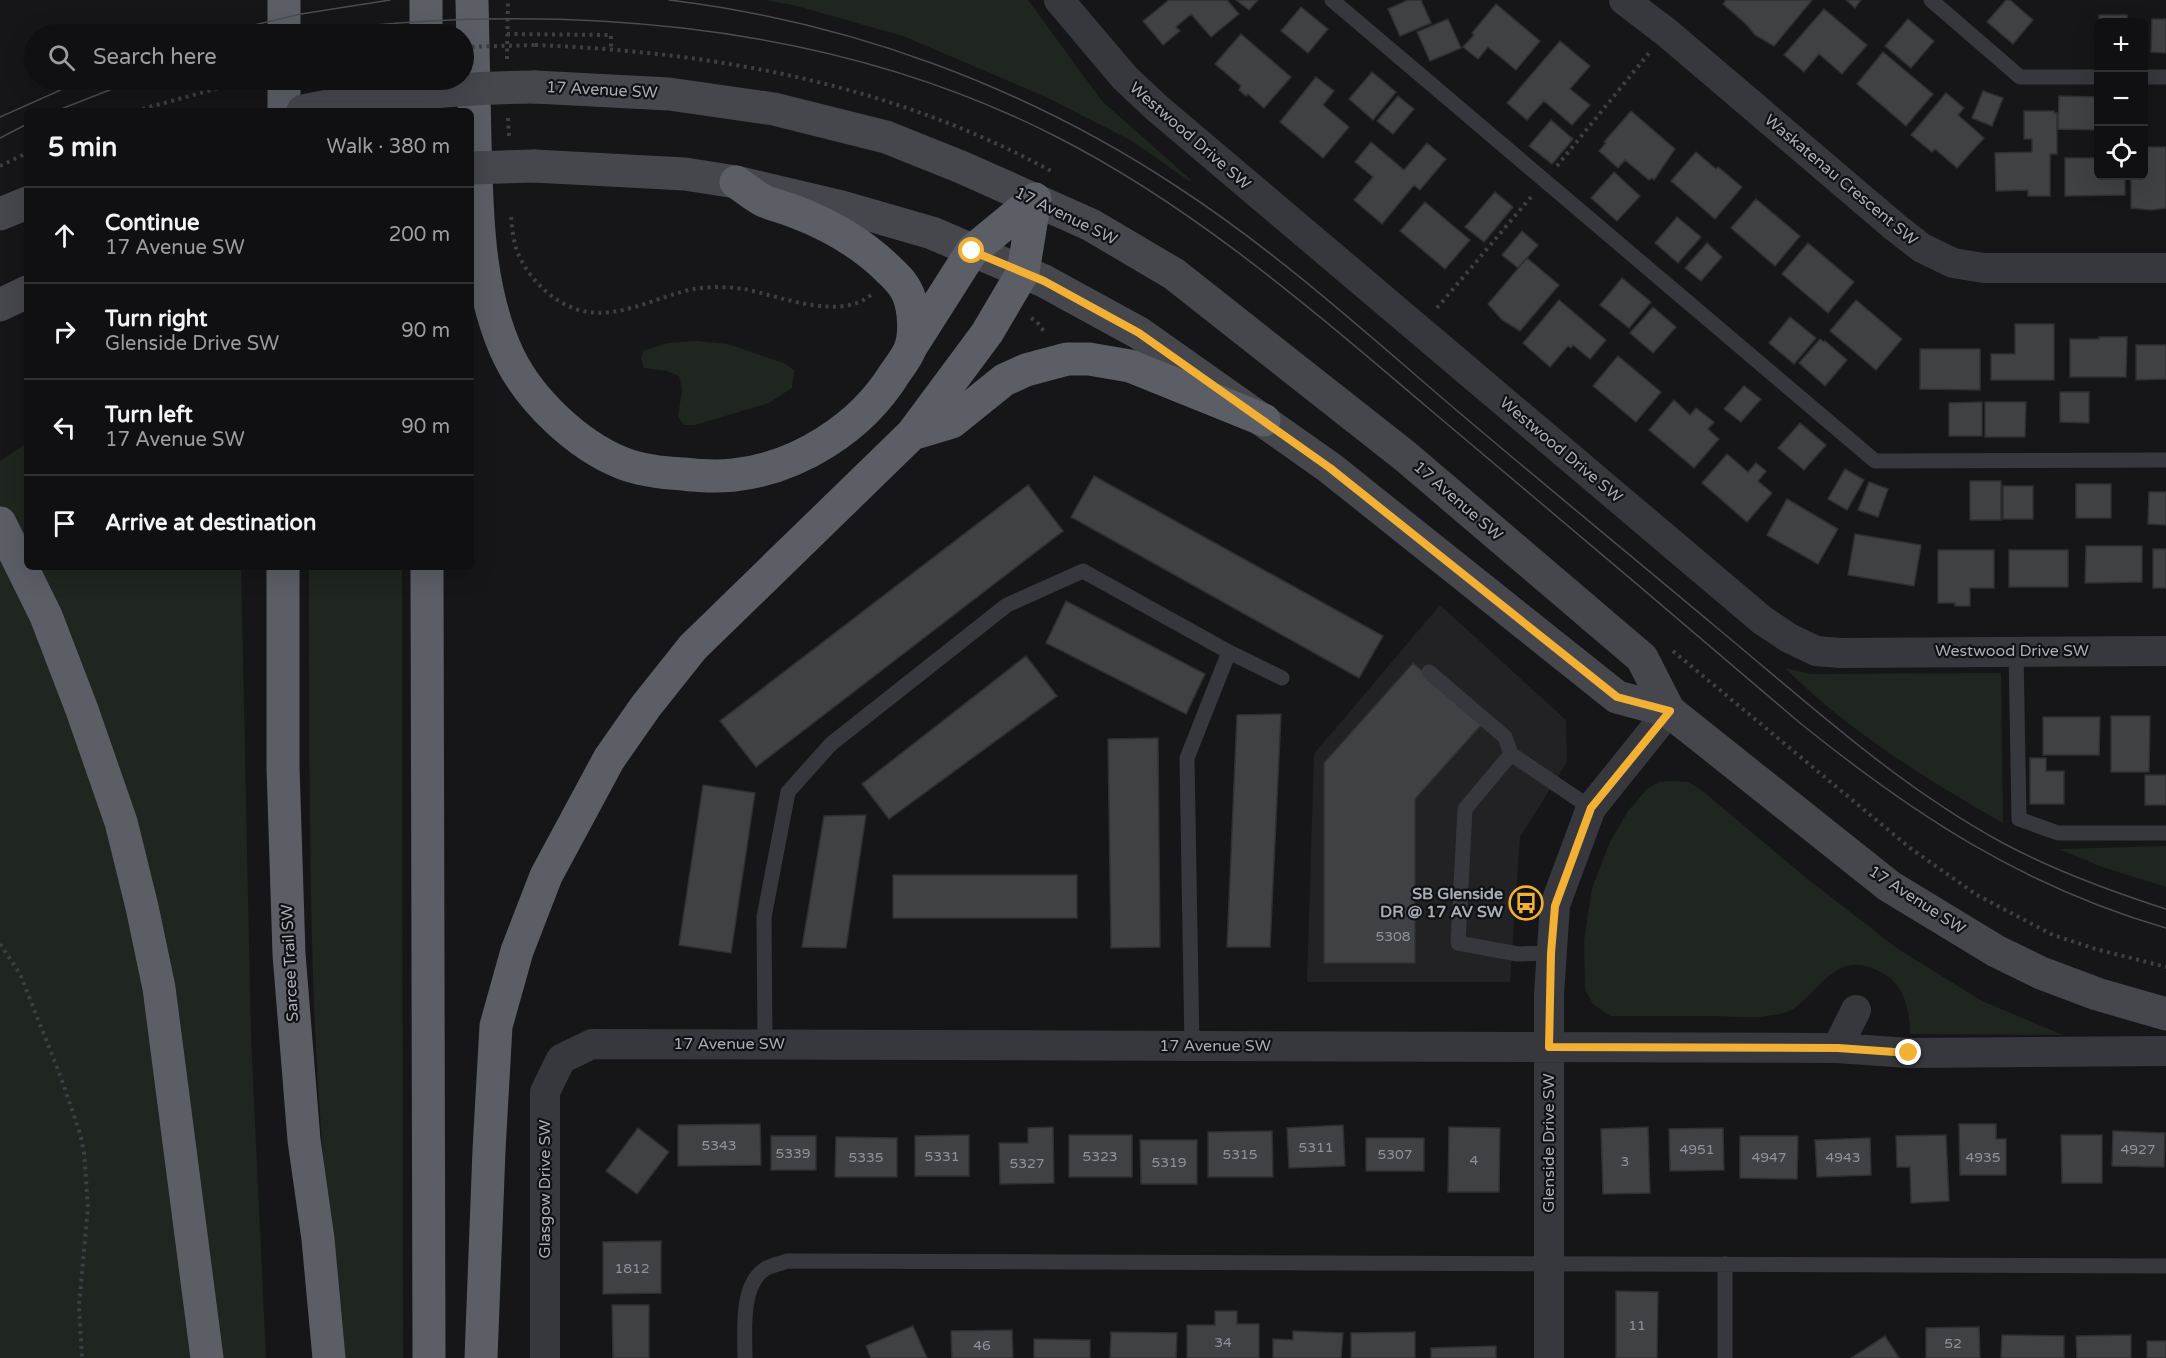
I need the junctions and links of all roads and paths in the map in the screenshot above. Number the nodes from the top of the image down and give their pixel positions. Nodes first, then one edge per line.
1 (426, 0) edge
2 (472, 0) edge
3 (508, 0) edge
4 (1059, 0) edge
5 (1332, 0) edge
6 (1624, 0) edge
7 (1931, 0) edge
8 (284, 1) edge
9 (284, 24) edge
10 (426, 24) edge
11 (473, 24) edge
12 (507, 34) junction
13 (535, 45) dead end
14 (474, 48) edge
15 (610, 48) dead end
16 (508, 69) dead end
17 (2094, 77) edge
18 (2148, 77) edge
19 (2166, 77) edge
20 (474, 84) edge
21 (474, 89) edge
22 (208, 90) edge
23 (284, 90) edge
24 (426, 90) edge
25 (461, 90) edge
26 (145, 108) edge
27 (284, 108) edge
28 (319, 108) edge
29 (426, 108) edge
30 (508, 117) dead end
31 (509, 141) dead end
32 (24, 154) edge
33 (0, 166) edge
34 (474, 168) edge
35 (736, 182) junction
36 (1035, 199) junction
37 (24, 203) edge
38 (510, 212) dead end
39 (0, 214) edge
40 (972, 251) junction
41 (2166, 268) edge
42 (1023, 272) junction
43 (876, 290) dead end
44 (24, 294) edge
45 (0, 306) edge
46 (1041, 311) dead end
47 (1049, 337) dead end
48 (910, 349) junction
49 (1263, 420) junction
50 (912, 434) junction
51 (2166, 460) edge
52 (0, 525) edge
53 (283, 570) edge
54 (427, 570) edge
55 (1229, 651) junction
56 (2016, 651) junction
57 (2166, 651) edge
58 (1429, 672) dead end
59 (1282, 678) dead end
60 (1670, 711) junction
61 (1511, 754) junction
62 (1591, 808) junction
63 (2166, 833) edge
64 (0, 944) edge
65 (1551, 953) junction
66 (1856, 1010) dead end
67 (2166, 1014) edge
68 (765, 1043) junction
69 (592, 1044) joint
70 (1192, 1047) junction
71 (1549, 1047) junction
72 (1838, 1048) junction
73 (2166, 1051) edge
74 (1549, 1263) junction
75 (1725, 1264) junction
76 (2166, 1266) edge
77 (82, 1358) edge
78 (207, 1358) edge
79 (329, 1358) edge
80 (429, 1358) edge
81 (481, 1358) edge
82 (545, 1358) edge
83 (745, 1358) edge
84 (1549, 1358) edge
85 (1725, 1358) edge

1 - 10 highway
2 - 11 highway
3 - 12 path
4 - 56 street, Westwood Drive SW
5 - 51 lane
6 - 41 street, Waskatenau Crescent SW
7 - 17 lane
8 - 9 highway
12 - 15 path
12 - 16 path
13 - 14 path, bridge
18 - 19 lane
20 - 48 highway
21 - 36 main road, 17 Avenue SW, bridge
22 - 26 path
23 - 27 highway
24 - 29 highway
25 - 28 main road, 17 Avenue SW, bridge
30 - 31 path
32 - 33 path
34 - 35 main road, 17 Avenue SW, bridge
35 - 40 main road, 17 Avenue SW
35 - 48 highway
36 - 40 highway
36 - 42 highway
36 - 60 main road, 17 Avenue SW
37 - 39 main road
38 - 43 path
40 - 42 main road, 17 Avenue SW
40 - 48 highway
42 - 49 main road, 17 Avenue SW
42 - 50 highway
44 - 45 main road
46 - 47 path
49 - 50 highway
49 - 60 main road, 17 Avenue SW
50 - 81 highway
52 - 78 highway
53 - 79 highway, Sarcee Trail SW
54 - 80 highway
55 - 59 lane
55 - 68 lane
55 - 70 lane
56 - 57 street, Westwood Drive SW
56 - 63 lane
58 - 61 lane
60 - 62 street, Glenside Drive SW
60 - 67 main road, 17 Avenue SW
61 - 62 lane
61 - 65 lane
62 - 65 street, Glenside Drive SW
64 - 77 path
65 - 71 street, Glenside Drive SW
66 - 72 street
68 - 69 street, 17 Avenue SW
68 - 70 street, 17 Avenue SW
69 - 82 street, Glasgow Drive SW
70 - 71 street, 17 Avenue SW
71 - 72 street, 17 Avenue SW
71 - 74 street, Glenside Drive SW
72 - 73 street, 17 Avenue SW
74 - 75 lane
74 - 83 lane
74 - 84 street, Glenside Drive SW
75 - 76 lane
75 - 85 lane

